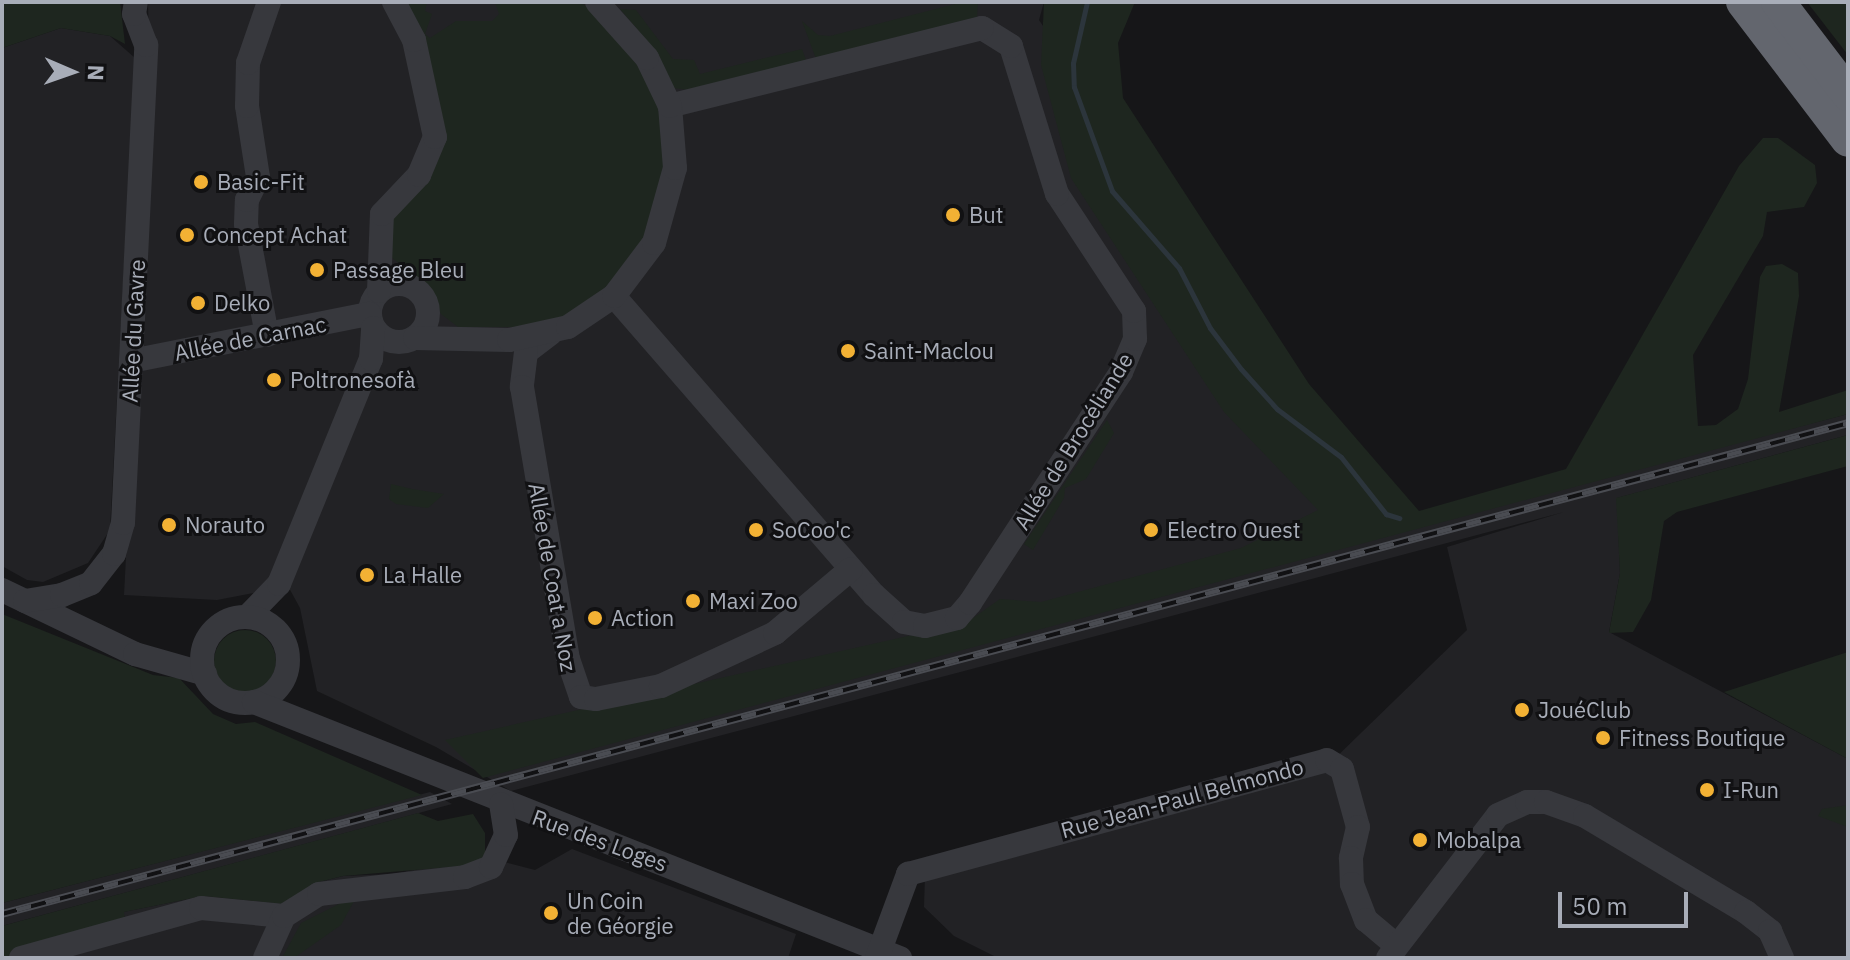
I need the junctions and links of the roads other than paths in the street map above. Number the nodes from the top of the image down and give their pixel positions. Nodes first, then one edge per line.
1 (136, 2) edge
2 (269, 2) edge
3 (394, 2) edge
4 (597, 2) edge
5 (1743, 2) edge
6 (1778, 2) edge
7 (1848, 94) edge
8 (670, 106) junction
9 (1848, 140) edge
10 (379, 291) junction
11 (614, 296) junction
12 (371, 321) junction
13 (550, 334) junction
14 (267, 335) junction
15 (410, 340) junction
16 (484, 340) junction
17 (131, 361) junction
18 (522, 387) junction
19 (319, 491) junction
20 (851, 569) junction
21 (279, 584) junction
22 (2, 590) edge
23 (25, 601) junction
24 (247, 617) junction
25 (278, 633) junction
26 (206, 642) junction
27 (159, 661) junction
28 (205, 674) junction
29 (283, 680) junction
30 (254, 702) junction
31 (301, 719) junction
32 (501, 804) junction
33 (284, 916) junction
34 (1393, 952) edge
35 (886, 955) edge
36 (21, 958) edge
37 (265, 958) edge
38 (1782, 958) edge

1 - 17 street, Allée du Gavre
2 - 14 street
3 - 10 street
4 - 8 street
5 - 9 highway
6 - 7 highway
8 - 11 street
8 - 20 street, Allée de Brocéliande
10 - 12 street
10 - 15 street
11 - 13 street
11 - 20 street, Allée de Brocéliande
12 - 14 street, Allée de Carnac
12 - 15 street
12 - 19 street
13 - 16 street
13 - 18 street, Allée de Coat a Noz
14 - 17 street, Allée de Carnac
15 - 16 street
15 - 19 street
16 - 18 street, Allée de Coat a Noz
17 - 23 street, Allée du Gavre
18 - 20 street, Allée de Coat a Noz
19 - 21 street
21 - 24 street
21 - 25 street
22 - 23 street
23 - 27 street
24 - 25 street
24 - 26 street
25 - 29 street
26 - 27 street
26 - 28 street
27 - 28 street
28 - 30 street
29 - 30 street
29 - 31 street
30 - 31 street, Rue des Loges
31 - 32 street, Rue des Loges
32 - 33 street
32 - 35 street, Rue des Loges
33 - 36 street
33 - 37 street
34 - 35 street, Rue Jean-Paul Belmondo
34 - 38 street

